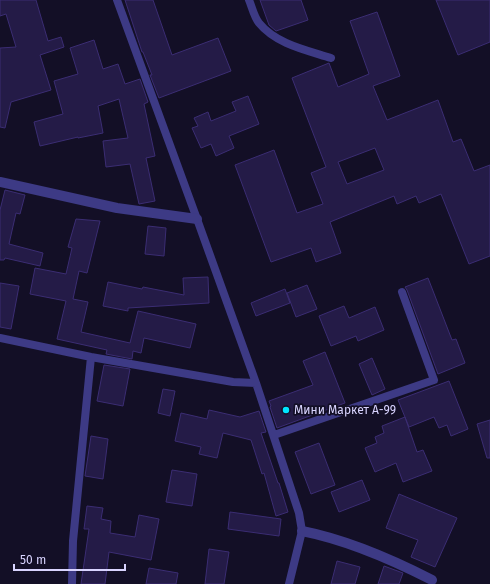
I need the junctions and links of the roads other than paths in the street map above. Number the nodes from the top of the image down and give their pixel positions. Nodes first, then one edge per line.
1 (117, 0) edge
2 (249, 0) edge
3 (331, 58) dead end
4 (0, 182) edge
5 (197, 219) junction
6 (402, 292) dead end
7 (0, 338) edge
8 (92, 357) junction
9 (256, 383) junction
10 (274, 435) junction
11 (302, 532) junction
12 (432, 580) dead end
13 (72, 584) edge
14 (289, 584) edge

1 - 5 lane
2 - 3 lane
4 - 5 street
5 - 9 lane
6 - 10 lane
7 - 8 lane
8 - 9 lane
8 - 13 lane
9 - 10 lane
10 - 11 lane
11 - 12 street
11 - 14 lane

